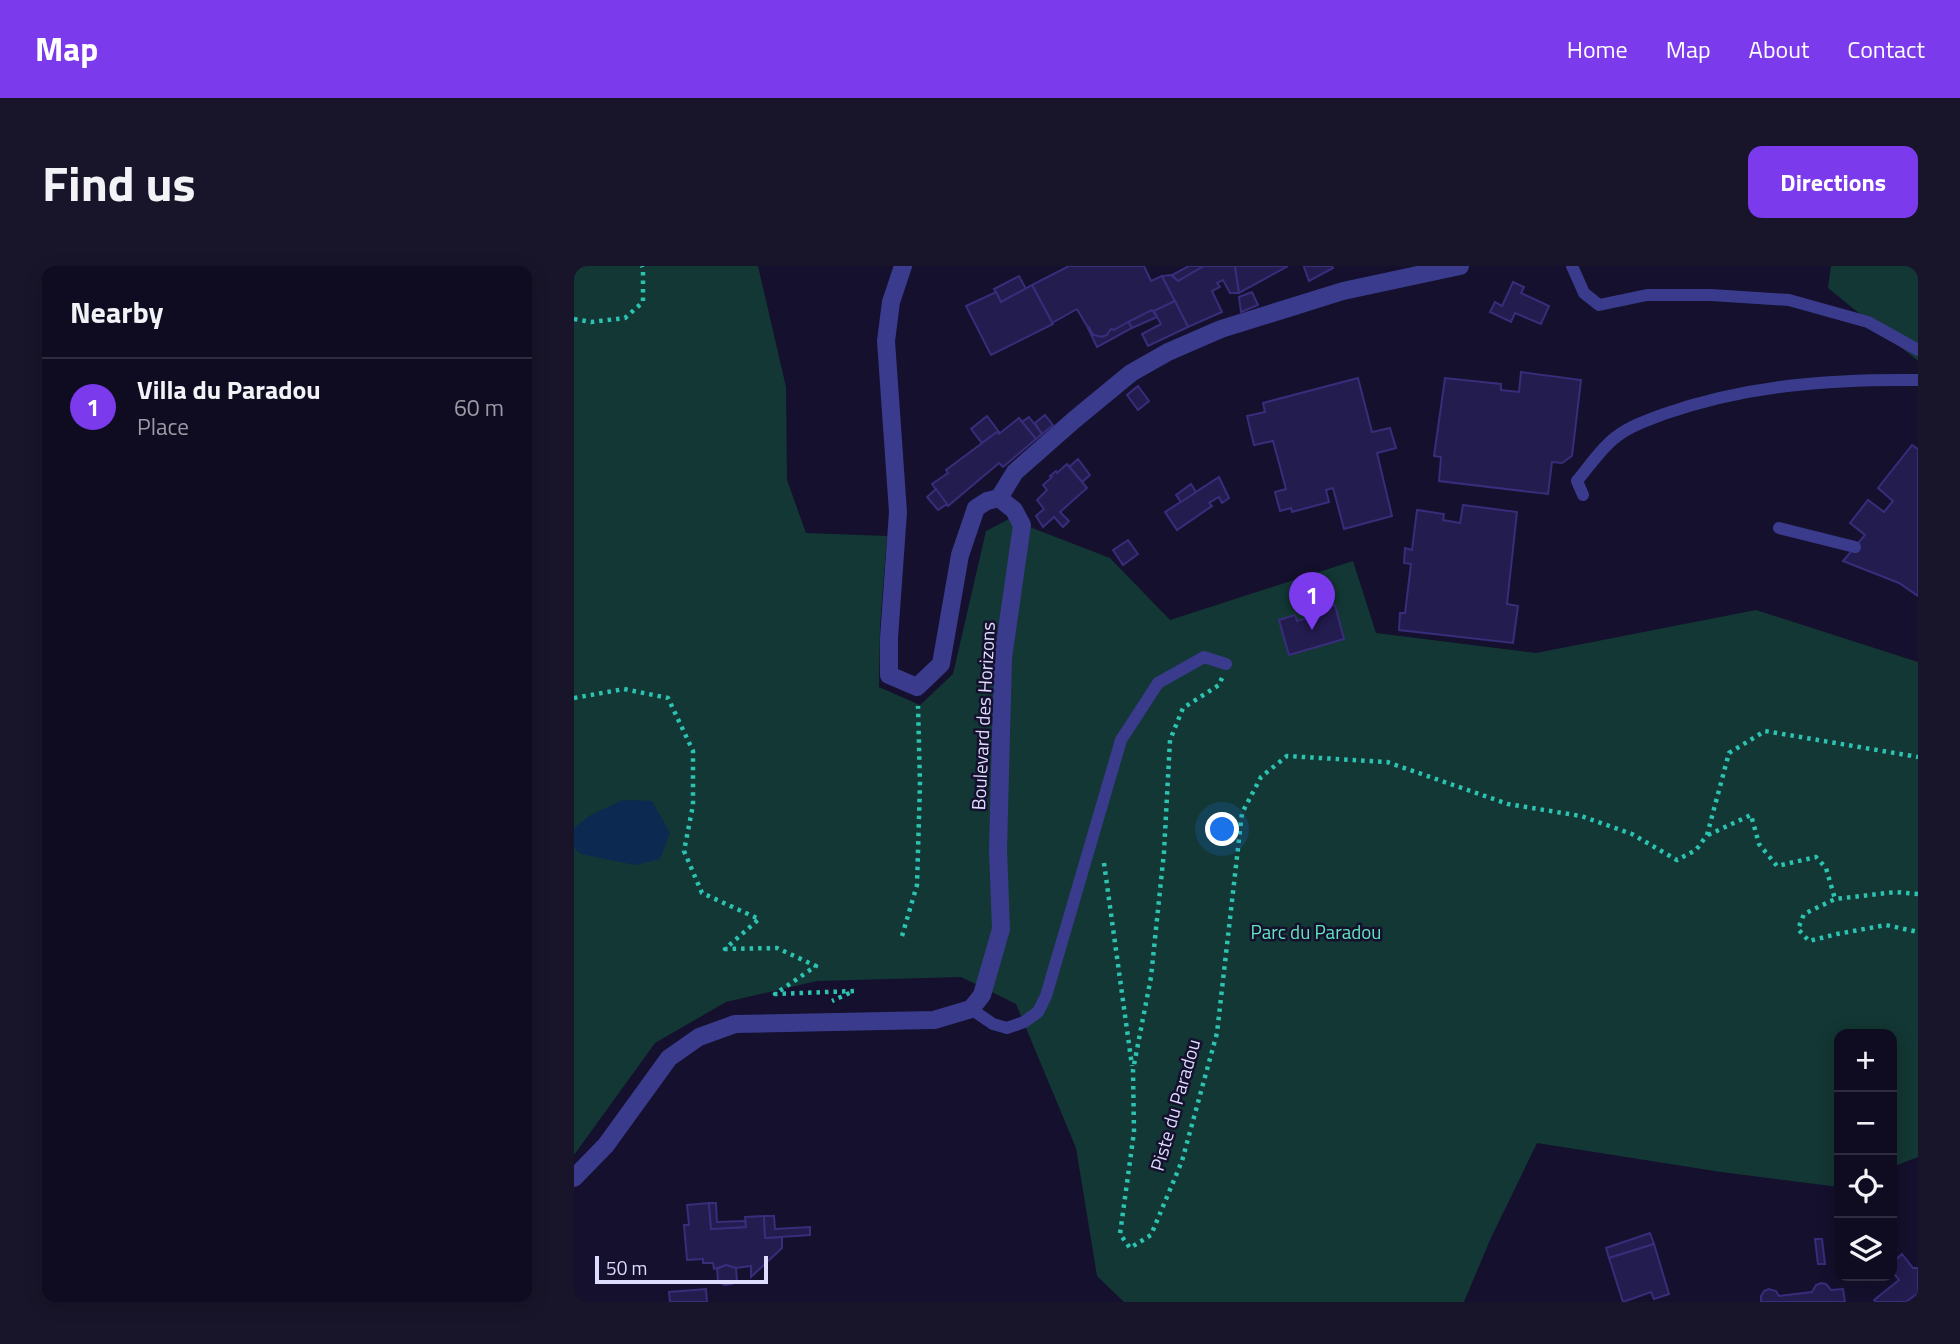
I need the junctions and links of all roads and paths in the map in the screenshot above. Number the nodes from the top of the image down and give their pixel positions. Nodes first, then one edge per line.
1 (642, 266) edge
2 (903, 266) edge
3 (1460, 266) edge
4 (1572, 266) edge
5 (574, 319) edge
6 (1918, 350) edge
7 (1918, 380) edge
8 (1583, 495) dead end
9 (999, 498) junction
10 (1779, 528) dead end
11 (1855, 547) dead end
12 (1226, 664) joint
13 (917, 687) junction
14 (574, 698) edge
15 (1918, 757) edge
16 (1707, 835) junction
17 (1091, 837) junction
18 (1918, 894) edge
19 (1835, 899) junction
20 (1918, 932) edge
21 (902, 936) dead end
22 (827, 1003) dead end
23 (971, 1009) junction
24 (1133, 1070) junction
25 (574, 1178) edge

1 - 5 path
2 - 13 street
3 - 9 street
4 - 6 lane
7 - 8 lane
9 - 13 street, Boulevard des Horizons
9 - 23 street, Boulevard des Horizons
10 - 11 lane
12 - 17 lane
12 - 24 path, Piste du Paradou
13 - 21 path
14 - 22 path
15 - 16 path
16 - 19 path
16 - 24 path, Piste du Paradou
17 - 23 lane
17 - 24 path
18 - 19 path
19 - 20 path
23 - 25 street

